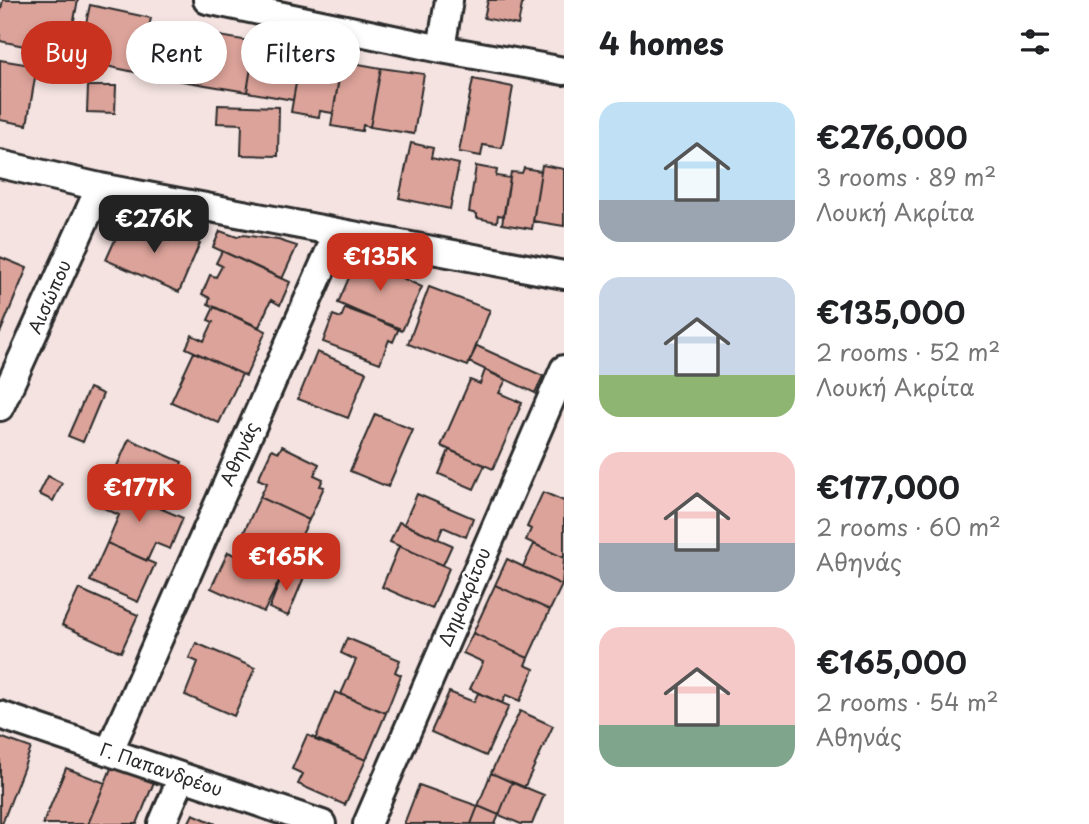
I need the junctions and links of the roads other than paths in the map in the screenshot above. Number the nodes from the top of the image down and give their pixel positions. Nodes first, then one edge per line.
1 (207, 0) edge
2 (449, 0) edge
3 (441, 48) junction
4 (564, 71) edge
5 (0, 164) edge
6 (100, 187) junction
7 (337, 234) junction
8 (564, 275) edge
9 (564, 369) edge
10 (0, 407) edge
11 (0, 715) edge
12 (109, 752) junction
13 (182, 776) junction
14 (162, 824) edge
15 (322, 824) edge
16 (367, 824) edge

1 - 3 street
2 - 3 street
3 - 4 street
5 - 6 street
6 - 7 street
6 - 10 street, Αισώπου
7 - 8 street
7 - 12 street, Αθηνάς
9 - 16 street, Δημοκρίτου
11 - 12 street, Γ. Παπανδρέου
12 - 13 street, Γ. Παπανδρέου
13 - 14 street
13 - 15 street, Γ. Παπανδρέου

